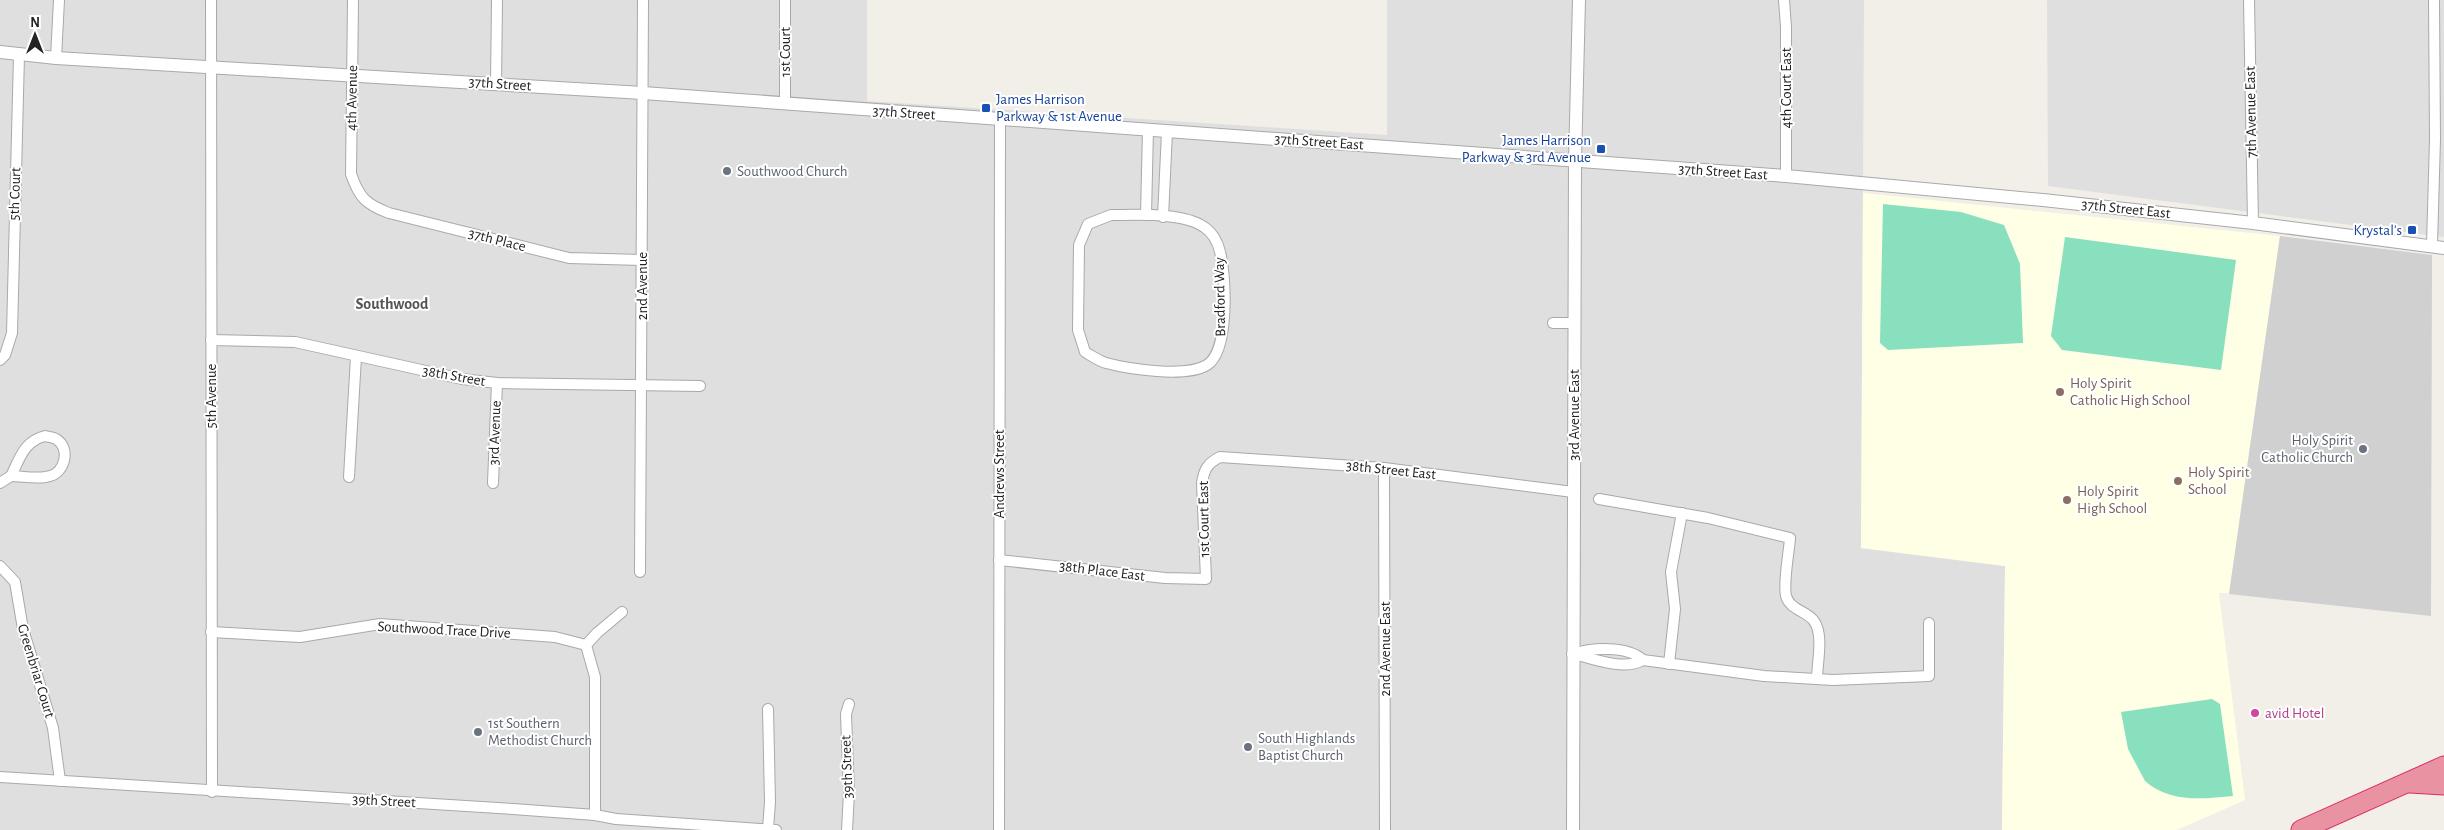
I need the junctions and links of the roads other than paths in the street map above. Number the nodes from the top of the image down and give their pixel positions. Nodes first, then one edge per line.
1 (60, 0) edge
2 (210, 0) edge
3 (353, 0) edge
4 (496, 0) edge
5 (643, 0) edge
6 (785, 0) edge
7 (1579, 0) edge
8 (1784, 0) edge
9 (2250, 0) edge
10 (2434, 0) edge
11 (0, 52) edge
12 (19, 55) junction
13 (56, 58) junction
14 (211, 66) junction
15 (352, 75) junction
16 (496, 84) junction
17 (643, 93) junction
18 (785, 104) junction
19 (1000, 119) junction
20 (1148, 129) junction
21 (1167, 132) junction
22 (1575, 161) junction
23 (1786, 176) junction
24 (358, 194) joint
25 (1146, 215) junction
26 (1164, 217) junction
27 (2253, 223) junction
28 (2438, 246) edge
29 (642, 260) junction
30 (1552, 323) dead end
31 (1574, 323) junction
32 (211, 340) junction
33 (356, 357) junction
34 (0, 360) edge
35 (497, 383) junction
36 (641, 384) junction
37 (700, 386) dead end
38 (1210, 462) joint
39 (1384, 468) junction
40 (11, 476) junction
41 (349, 477) dead end
42 (0, 483) edge
43 (493, 483) dead end
44 (1573, 492) junction
45 (1599, 499) dead end
46 (1682, 513) junction
47 (999, 560) junction
48 (0, 566) edge
49 (640, 572) dead end
50 (1206, 579) joint
51 (622, 612) dead end
52 (1929, 623) dead end
53 (211, 632) junction
54 (586, 646) junction
55 (1572, 654) junction
56 (1670, 664) junction
57 (1817, 679) junction
58 (849, 704) dead end
59 (768, 709) dead end
60 (2444, 766) edge
61 (0, 777) edge
62 (60, 781) junction
63 (2406, 783) junction
64 (2444, 785) edge
65 (212, 792) junction
66 (595, 815) junction
67 (772, 830) edge
68 (847, 830) edge
69 (999, 830) edge
70 (1385, 830) edge
71 (1573, 830) edge
72 (2301, 830) edge

1 - 13 street
2 - 14 street, 5th Avenue
3 - 15 street, 4th Avenue
4 - 16 street
5 - 17 street, 2nd Avenue
6 - 18 street, 1st Court
7 - 22 street, 3rd Avenue East
8 - 23 street, 4th Court East
9 - 27 street, 7th Avenue East
10 - 28 street
11 - 12 street, 37th Street
12 - 13 street, 37th Street
12 - 34 street, 5th Court
13 - 14 street, 37th Street
14 - 15 street, 37th Street
14 - 32 street, 5th Avenue
15 - 16 street, 37th Street
15 - 24 street, 4th Avenue
16 - 17 street, 37th Street
17 - 18 street, 37th Street
17 - 29 street, 2nd Avenue
18 - 19 street, 37th Street
19 - 20 street, 37th Street East
19 - 47 street, Andrews Street
20 - 21 street, 37th Street East
20 - 25 street
21 - 22 street, 37th Street East
21 - 26 street
22 - 23 street, 37th Street East
22 - 31 street, 3rd Avenue East
23 - 27 street, 37th Street East
24 - 29 street, 37th Place
25 - 26 street, Bradford Way
25 - 26 street, Bradford Way
27 - 28 street, 37th Street East
29 - 36 street, 2nd Avenue
30 - 31 street
31 - 44 street, 3rd Avenue East
32 - 33 street, 38th Street
32 - 53 street, 5th Avenue
33 - 35 street, 38th Street
33 - 41 street
35 - 36 street, 38th Street
35 - 43 street, 3rd Avenue
36 - 37 street, 38th Street
36 - 49 street, 2nd Avenue
38 - 39 street, 38th Street East
38 - 50 street, 1st Court East
39 - 44 street, 38th Street East
39 - 70 street, 2nd Avenue East
40 - 40 street
40 - 42 street
44 - 55 street, 3rd Avenue East
45 - 46 street
46 - 56 street
46 - 57 street
47 - 50 street, 38th Place East
47 - 69 street, Andrews Street
48 - 62 street, Greenbriar Court
51 - 54 street
52 - 57 street
53 - 54 street, Southwood Trace Drive
53 - 65 street, 5th Avenue
54 - 66 street
55 - 56 street
55 - 71 street, 3rd Avenue East
56 - 57 street
58 - 68 street, 39th Street
59 - 67 street, 39th Street
60 - 63 highway
61 - 62 street, 39th Street
62 - 65 street, 39th Street
63 - 64 highway
63 - 72 highway
65 - 66 street, 39th Street
66 - 67 street, 39th Street

